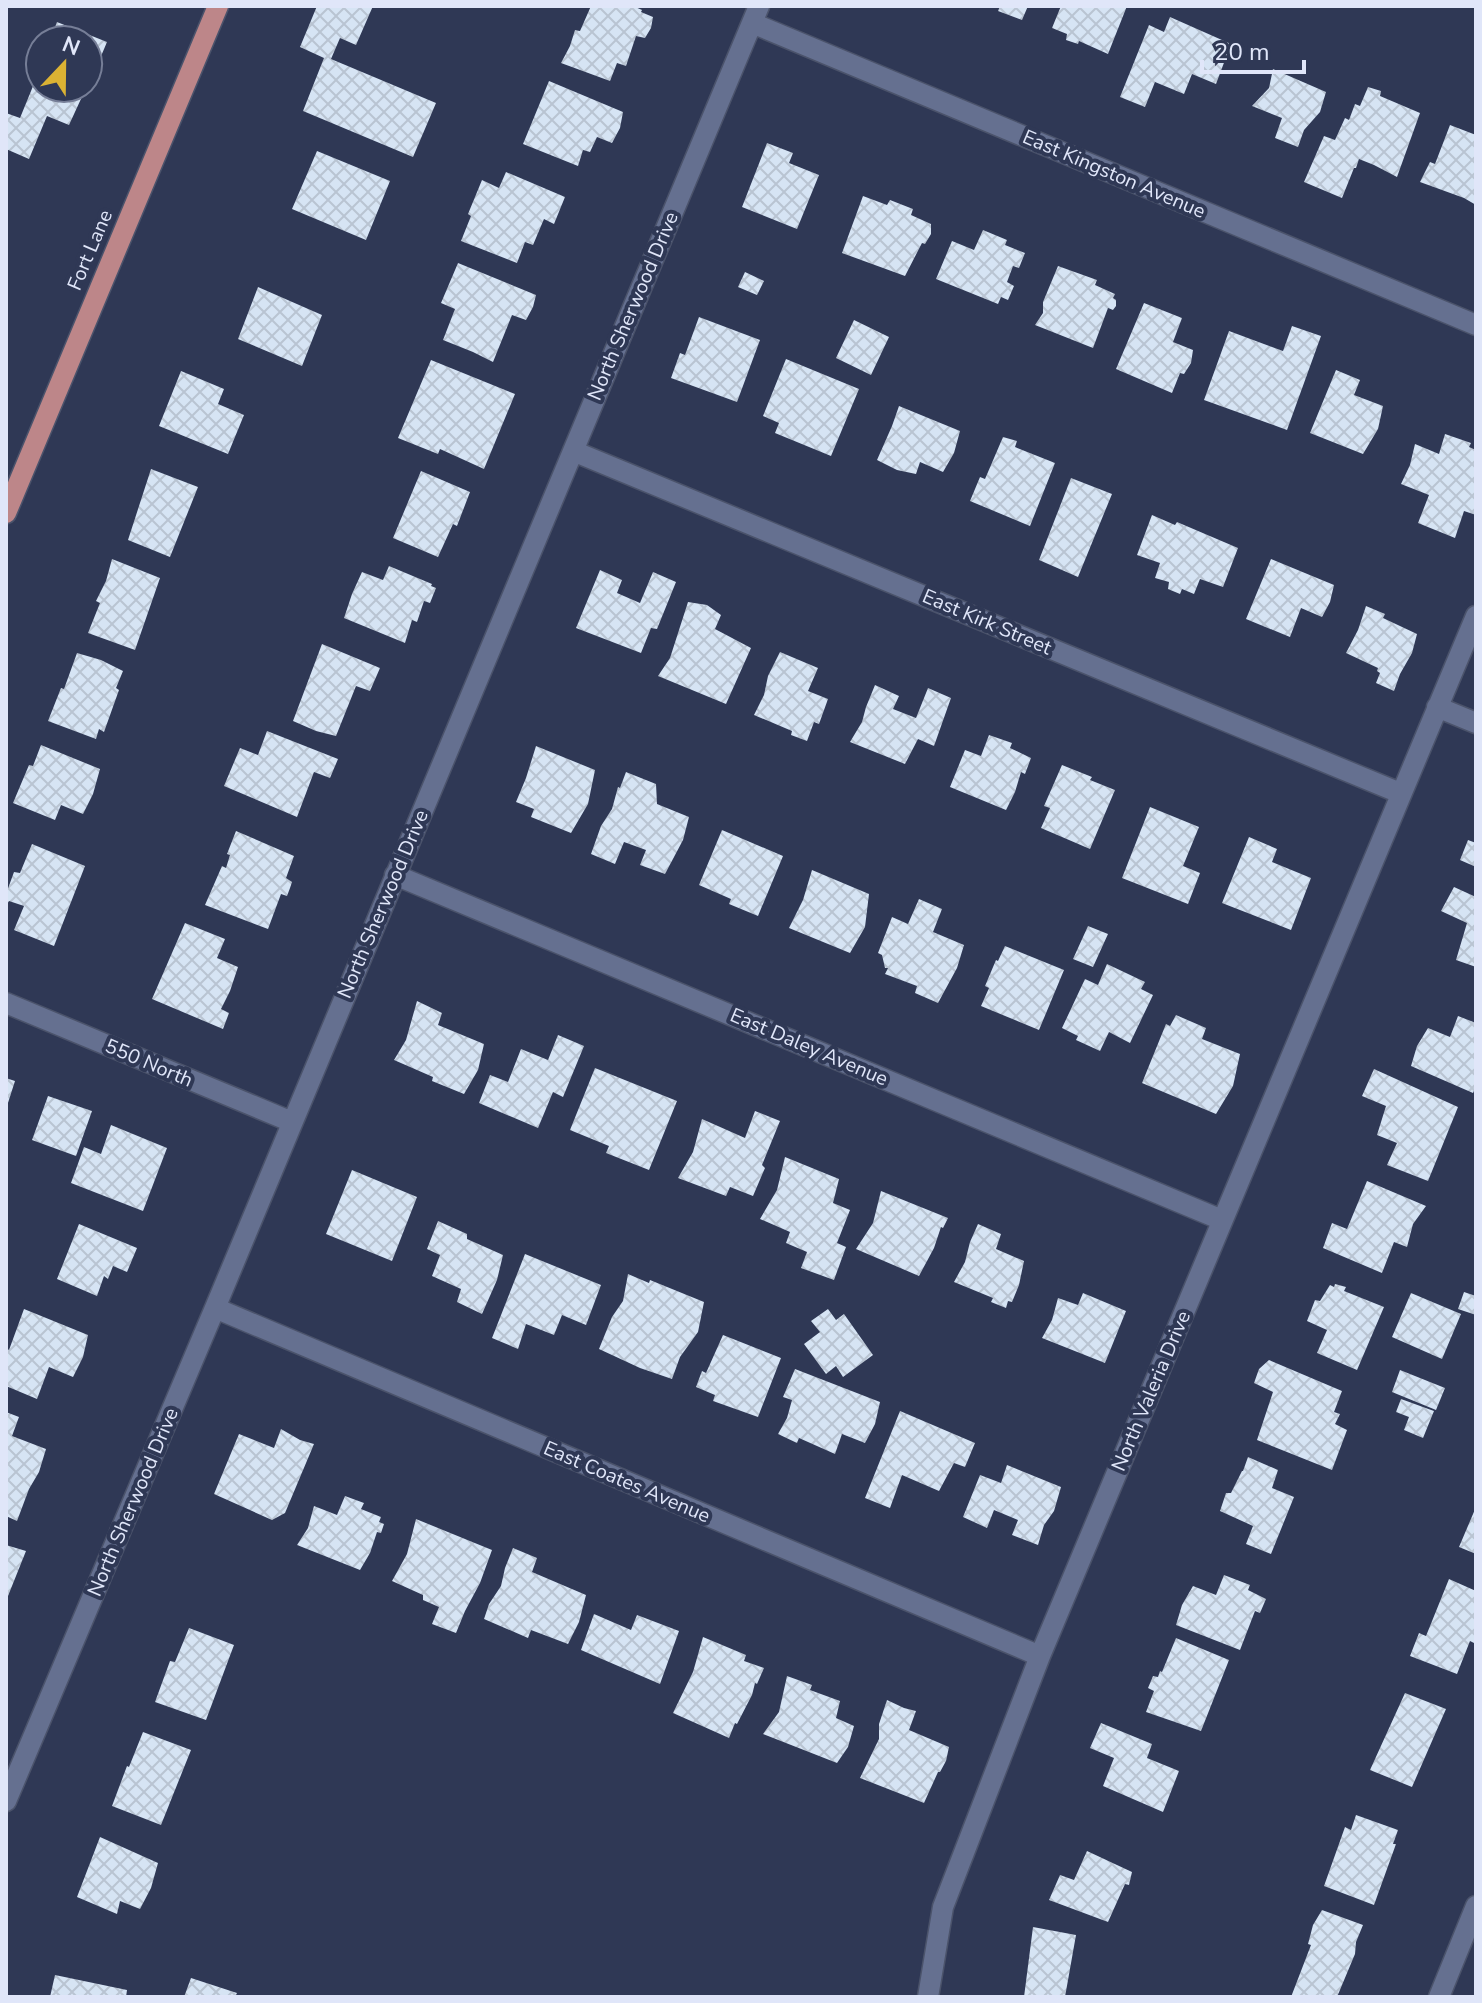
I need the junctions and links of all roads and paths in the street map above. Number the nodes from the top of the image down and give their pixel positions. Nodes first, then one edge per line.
1 (218, 6) edge
2 (755, 14) edge
3 (1476, 325) edge
4 (573, 451) junction
5 (6, 513) edge
6 (1476, 616) edge
7 (1437, 707) junction
8 (1476, 723) edge
9 (1400, 793) junction
10 (395, 875) junction
11 (6, 1003) edge
12 (292, 1122) junction
13 (1222, 1220) junction
14 (215, 1308) junction
15 (1040, 1656) junction
16 (6, 1801) edge
17 (1476, 1906) edge
18 (928, 1997) edge
19 (1439, 1997) edge

1 - 5 main road, Fort Lane
2 - 3 street, East Kingston Avenue
2 - 4 street, North Sherwood Drive
4 - 9 street, East Kirk Street
4 - 10 street, North Sherwood Drive
6 - 7 street
7 - 8 street
7 - 9 street, North Valeria Drive
9 - 13 street, North Valeria Drive
10 - 12 street, North Sherwood Drive
10 - 13 street, East Daley Avenue
11 - 12 street, 550 North
12 - 14 street, North Sherwood Drive
13 - 15 street, North Valeria Drive
14 - 15 street, East Coates Avenue
14 - 16 street, North Sherwood Drive
15 - 18 street, North Valeria Drive
17 - 19 street

